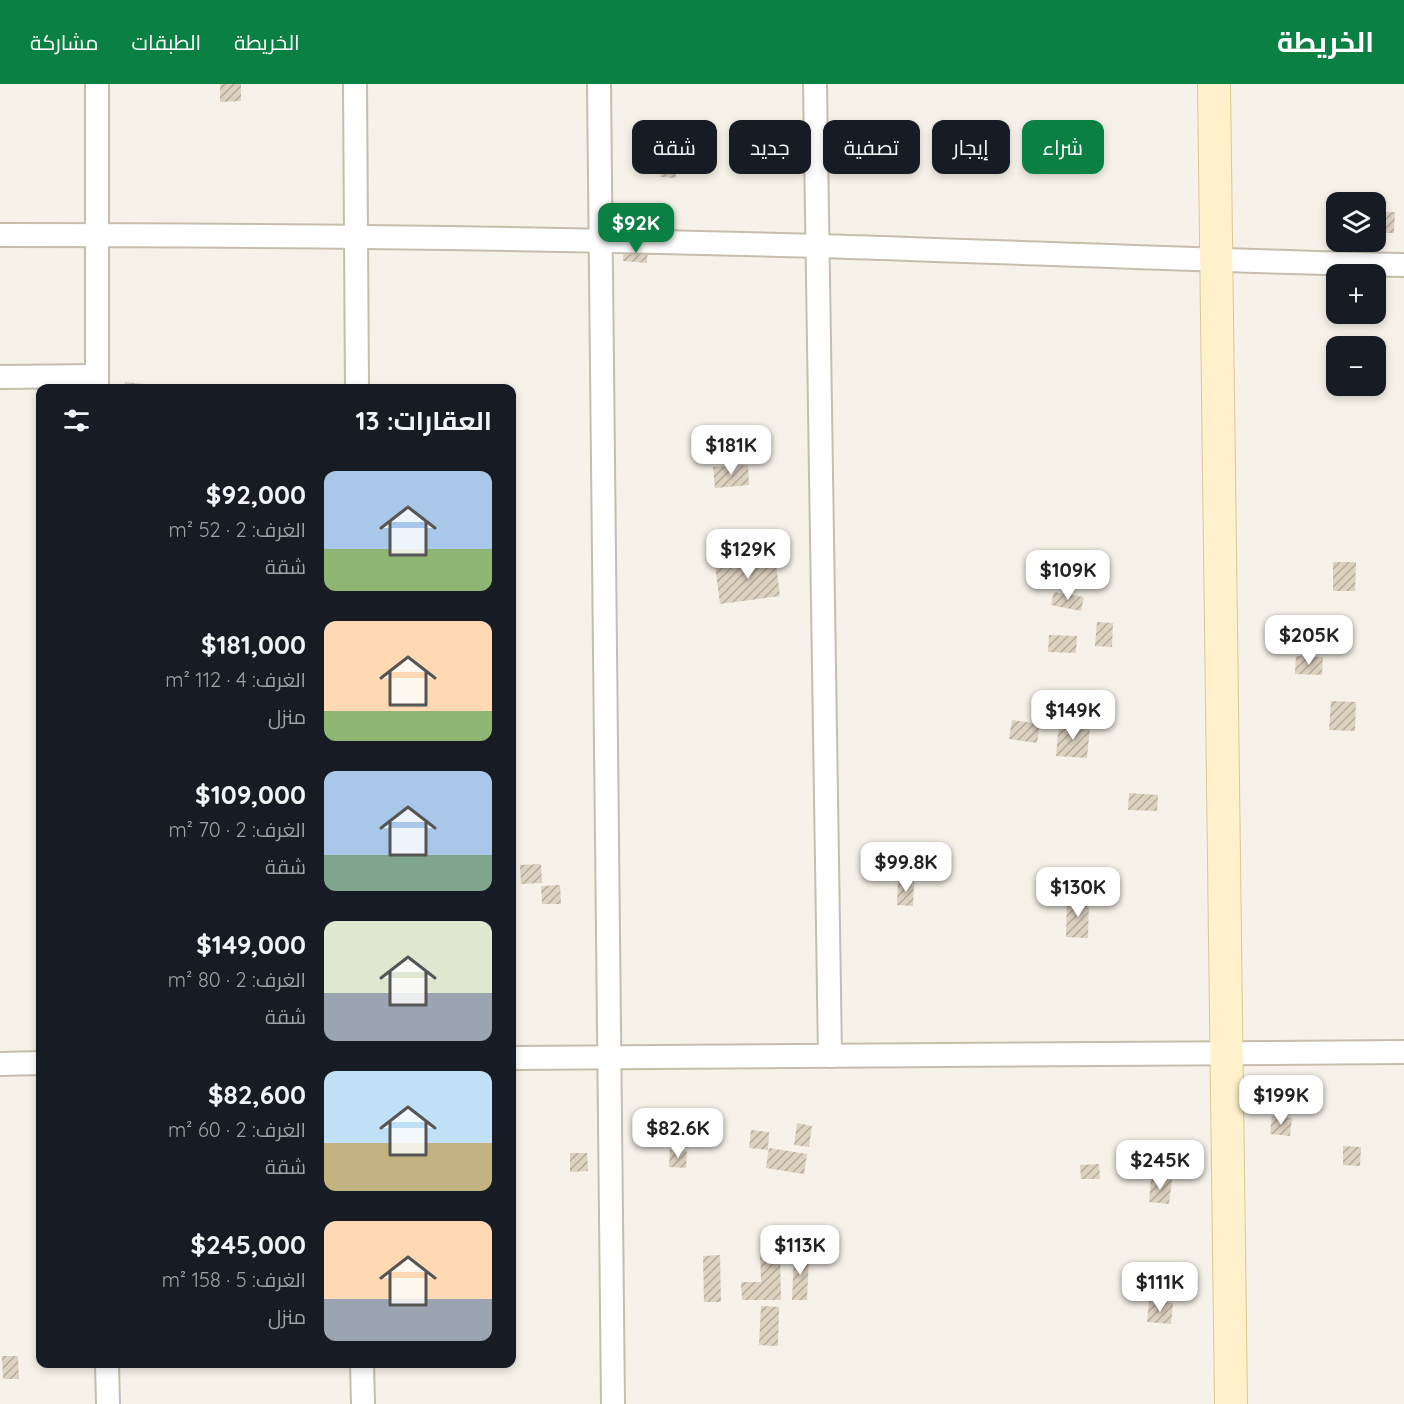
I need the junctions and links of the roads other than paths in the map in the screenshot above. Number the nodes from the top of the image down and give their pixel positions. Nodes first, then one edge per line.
1 (97, 84) edge
2 (355, 84) edge
3 (599, 84) edge
4 (815, 84) edge
5 (1214, 84) edge
6 (0, 235) edge
7 (98, 235) junction
8 (356, 236) junction
9 (601, 243) junction
10 (817, 246) junction
11 (1215, 261) junction
12 (1404, 265) edge
13 (0, 377) edge
14 (97, 382) edge
15 (357, 384) edge
16 (1404, 1052) edge
17 (1228, 1054) junction
18 (830, 1056) junction
19 (516, 1058) edge
20 (608, 1058) junction
21 (36, 1063) edge
22 (0, 1064) edge
23 (107, 1368) edge
24 (362, 1368) edge
25 (108, 1404) edge
26 (363, 1404) edge
27 (613, 1404) edge
28 (1231, 1404) edge

1 - 7 street
2 - 8 street
3 - 9 street
4 - 10 street
5 - 11 street
6 - 7 street
7 - 8 street
7 - 14 street
8 - 9 street
8 - 15 street
9 - 10 street
9 - 20 street
10 - 11 street
10 - 18 street
11 - 12 street
11 - 17 street
13 - 14 street
16 - 17 street
17 - 18 street
17 - 28 street
18 - 20 street
19 - 20 street
20 - 27 street
21 - 22 street
23 - 25 street
24 - 26 street

